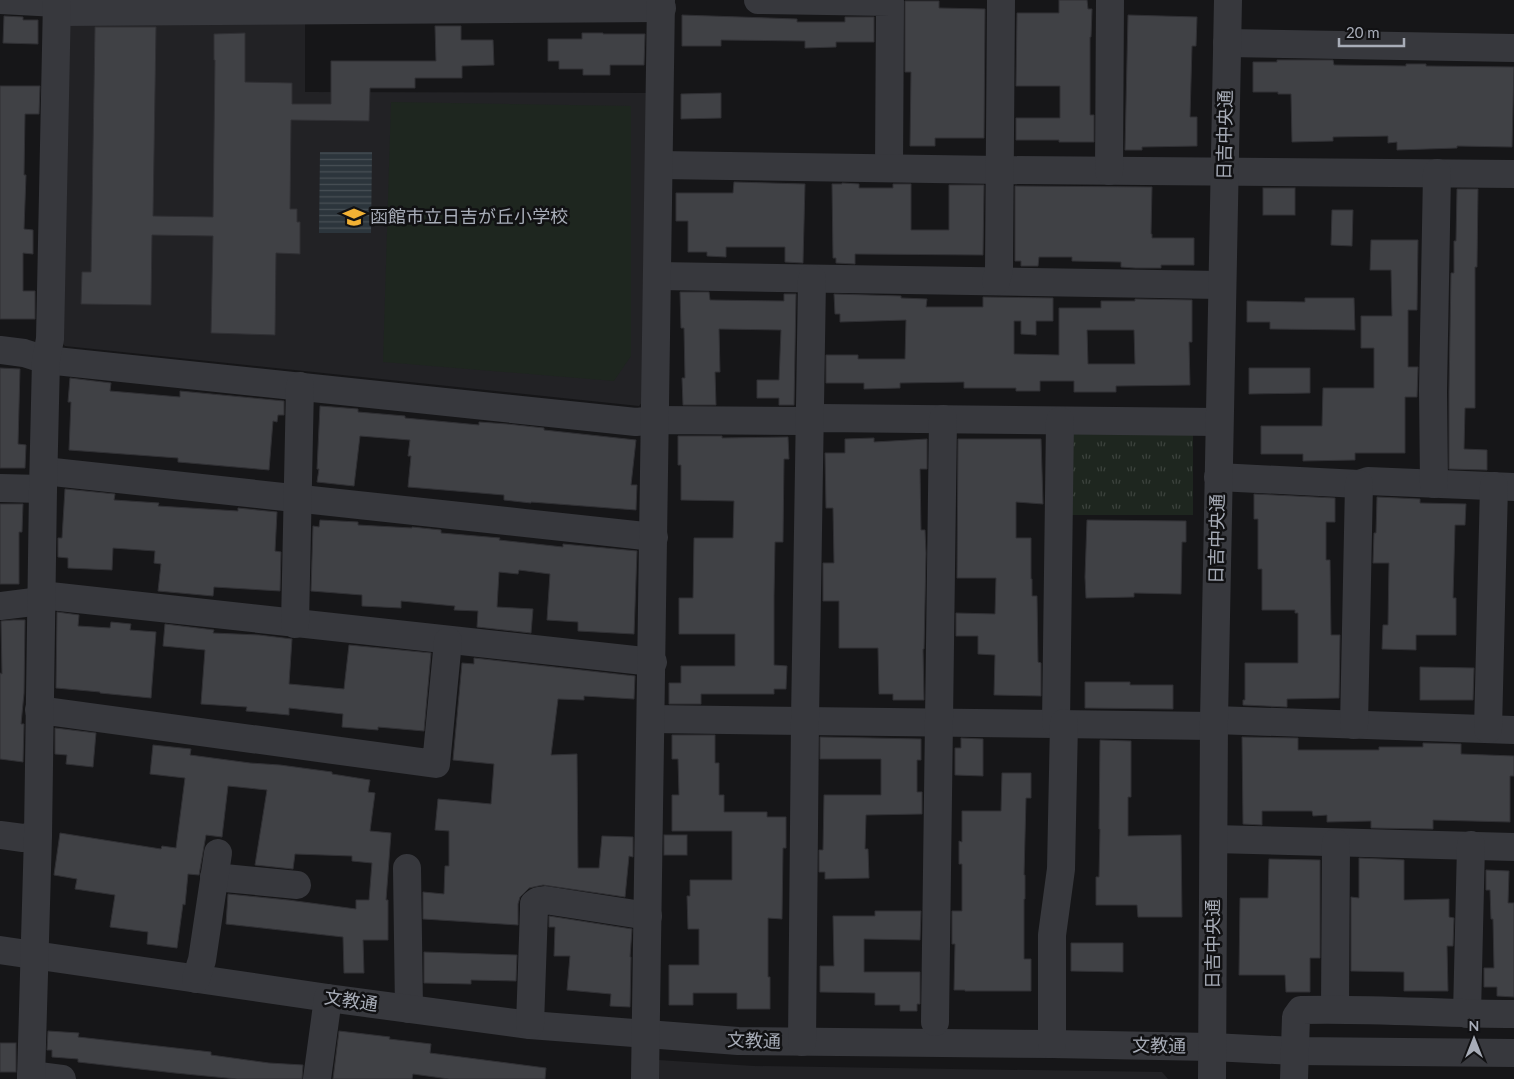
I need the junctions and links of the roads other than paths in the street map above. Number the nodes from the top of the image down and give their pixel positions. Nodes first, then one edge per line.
1 (0, 0) edge
2 (758, 0) edge
3 (1110, 0) edge
4 (1228, 0) edge
5 (1001, 1) edge
6 (544, 4) edge
7 (662, 4) edge
8 (57, 5) edge
9 (421, 5) edge
10 (298, 6) edge
11 (1227, 44) junction
12 (1514, 48) edge
13 (659, 165) junction
14 (889, 168) junction
15 (1000, 170) junction
16 (1109, 171) junction
17 (1224, 171) junction
18 (1437, 172) junction
19 (1514, 174) edge
20 (658, 276) junction
21 (812, 279) junction
22 (996, 282) junction
23 (1221, 286) junction
24 (0, 350) edge
25 (46, 360) junction
26 (300, 386) junction
27 (943, 419) junction
28 (656, 420) junction
29 (810, 420) junction
30 (1060, 421) junction
31 (1219, 422) junction
32 (1218, 477) junction
33 (43, 480) junction
34 (1359, 484) junction
35 (1434, 484) junction
36 (1504, 486) edge
37 (0, 488) edge
38 (298, 498) junction
39 (654, 538) junction
40 (41, 598) junction
41 (0, 606) edge
42 (296, 624) junction
43 (448, 641) junction
44 (652, 662) junction
45 (39, 710) junction
46 (652, 718) junction
47 (805, 720) junction
48 (939, 721) junction
49 (1060, 723) junction
50 (1214, 723) junction
51 (1354, 725) junction
52 (1501, 729) edge
53 (0, 835) edge
54 (38, 835) junction
55 (1214, 839) junction
56 (1336, 843) junction
57 (1471, 845) junction
58 (1514, 847) edge
59 (407, 868) dead end
60 (297, 884) dead end
61 (648, 916) junction
62 (0, 950) edge
63 (34, 955) junction
64 (196, 979) junction
65 (328, 998) junction
66 (410, 1009) junction
67 (1335, 1009) junction
68 (1467, 1014) junction
69 (1514, 1014) edge
70 (935, 1022) dead end
71 (530, 1025) junction
72 (646, 1034) junction
73 (802, 1042) junction
74 (1052, 1044) junction
75 (1212, 1047) junction
76 (1294, 1051) junction
77 (1514, 1053) edge
78 (31, 1077) edge
79 (62, 1079) edge
80 (317, 1079) edge
81 (645, 1079) edge
82 (1212, 1079) edge
83 (1294, 1079) edge

1 - 8 street
2 - 14 street
3 - 16 street
4 - 11 street, 日吉中央通
5 - 15 street
6 - 7 street
6 - 9 street
7 - 13 street
8 - 10 street
8 - 25 street
9 - 10 street
11 - 12 street
11 - 17 street, 日吉中央通
13 - 14 street
13 - 20 street
14 - 15 street
15 - 16 street
15 - 22 street
16 - 17 street
17 - 18 street
17 - 23 street, 日吉中央通
18 - 19 street
18 - 35 street
20 - 21 street
20 - 28 street
21 - 22 street
21 - 29 street
22 - 23 street
23 - 31 street, 日吉中央通
24 - 25 street
25 - 26 street
25 - 33 street
26 - 28 street
26 - 38 street
27 - 29 street
27 - 30 street
27 - 48 street
28 - 29 street
28 - 39 street
29 - 47 street
30 - 31 street
30 - 49 street
31 - 32 street, 日吉中央通
32 - 34 street
32 - 50 street, 日吉中央通
33 - 37 street
33 - 38 street
33 - 40 street
34 - 35 street
34 - 51 street
35 - 36 street
36 - 52 street
38 - 39 street
38 - 42 street
39 - 44 street
40 - 41 street
40 - 42 street
40 - 45 street
42 - 43 street
43 - 44 street
43 - 45 street
44 - 46 street
45 - 54 street
46 - 47 street
46 - 61 street
47 - 48 street
47 - 73 street
48 - 49 street
48 - 70 street
49 - 50 street
49 - 74 street
50 - 51 street
50 - 55 street, 日吉中央通
51 - 52 street
53 - 54 street
54 - 63 street
55 - 56 street
55 - 75 street, 日吉中央通
56 - 57 street
56 - 67 street
57 - 58 street
57 - 68 street
59 - 66 street
60 - 64 street
61 - 71 street
61 - 72 street
62 - 63 street, 文教通
63 - 64 street, 文教通
63 - 78 street
64 - 65 street, 文教通
65 - 66 street, 文教通
65 - 80 street
66 - 71 street, 文教通
67 - 68 street
67 - 76 street
68 - 69 street
71 - 72 street, 文教通
72 - 73 street, 文教通
72 - 81 street
73 - 74 street, 文教通
74 - 75 street, 文教通
75 - 76 street, 文教通
75 - 82 street, 日吉中央通
76 - 77 street, 文教通
76 - 83 street
78 - 79 street

